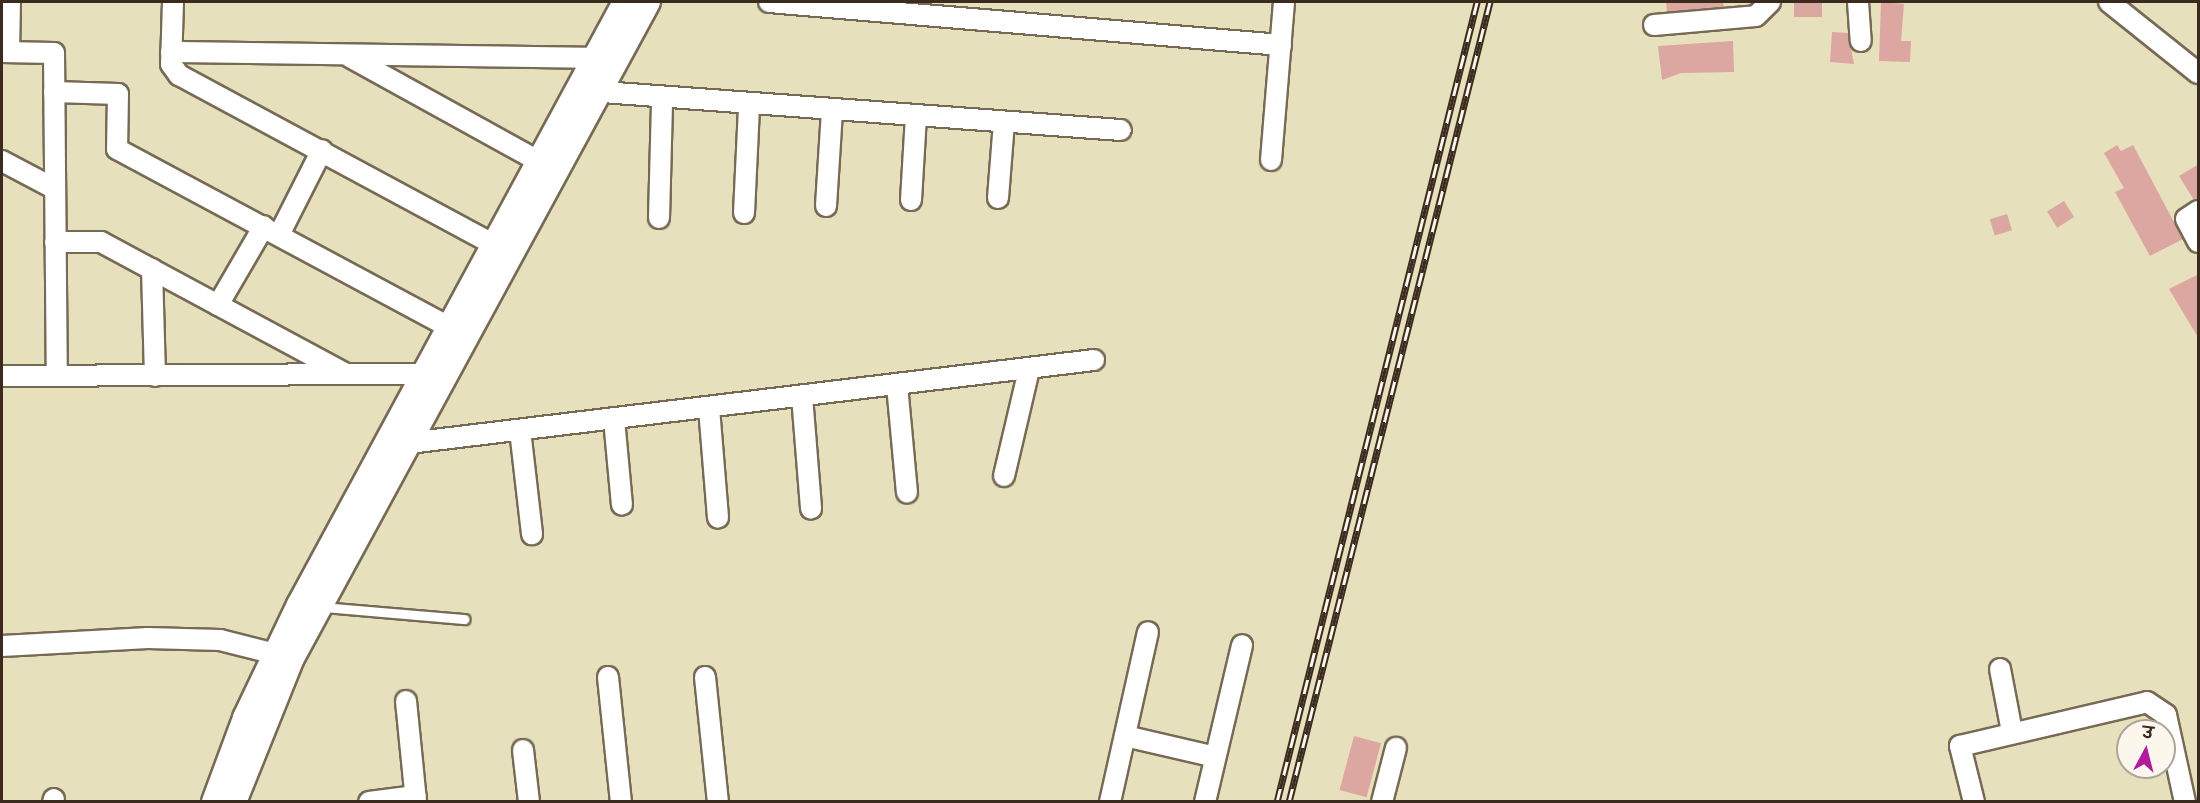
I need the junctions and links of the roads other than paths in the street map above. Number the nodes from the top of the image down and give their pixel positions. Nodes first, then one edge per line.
1 (10, 2) edge
2 (173, 2) edge
3 (624, 2) edge
4 (648, 2) edge
5 (769, 2) edge
6 (1284, 2) edge
7 (1770, 2) edge
8 (1858, 2) edge
9 (2109, 2) edge
10 (1654, 25) dead end
11 (1862, 41) dead end
12 (1281, 45) junction
13 (5, 52) edge
14 (171, 52) junction
15 (347, 55) junction
16 (594, 58) junction
17 (2199, 73) edge
18 (54, 92) junction
19 (602, 92) junction
20 (662, 99) junction
21 (749, 105) junction
22 (832, 111) junction
23 (916, 117) junction
24 (1004, 122) junction
25 (1121, 130) dead end
26 (322, 150) junction
27 (1271, 160) dead end
28 (2, 161) edge
29 (542, 163) junction
30 (55, 189) junction
31 (998, 198) dead end
32 (911, 200) dead end
33 (826, 206) dead end
34 (2199, 212) edge
35 (744, 213) dead end
36 (659, 218) dead end
37 (272, 230) junction
38 (56, 242) junction
39 (2199, 242) edge
40 (495, 245) junction
41 (152, 269) junction
42 (218, 305) junction
43 (451, 328) junction
44 (1094, 360) dead end
45 (1029, 369) junction
46 (424, 374) junction
47 (2, 376) edge
48 (57, 376) junction
49 (155, 376) junction
50 (350, 376) junction
51 (897, 385) junction
52 (802, 396) junction
53 (709, 408) junction
54 (614, 419) junction
55 (520, 430) junction
56 (409, 443) junction
57 (1004, 476) dead end
58 (907, 493) dead end
59 (622, 506) dead end
60 (811, 509) dead end
61 (718, 518) dead end
62 (532, 534) dead end
63 (322, 607) junction
64 (465, 619) dead end
65 (1148, 633) dead end
66 (1242, 645) dead end
67 (2, 646) edge
68 (283, 656) junction
69 (2000, 669) dead end
70 (608, 677) dead end
71 (705, 677) dead end
72 (406, 701) dead end
73 (2012, 732) junction
74 (1125, 736) junction
75 (1396, 748) dead end
76 (523, 750) dead end
77 (1215, 757) junction
78 (416, 799) edge
79 (214, 801) edge
80 (234, 801) edge
81 (369, 801) edge
82 (529, 801) edge
83 (621, 801) edge
84 (718, 801) edge
85 (1110, 801) edge
86 (1204, 801) edge
87 (1382, 801) edge
88 (1974, 801) edge
89 (2185, 801) edge

1 - 13 street
2 - 14 street
3 - 16 street
4 - 19 street
5 - 12 street
6 - 12 street
7 - 10 street
8 - 11 street
9 - 17 street
12 - 27 street
13 - 18 street
14 - 15 street
14 - 26 street
15 - 16 street
15 - 29 street
16 - 29 street
18 - 30 street
18 - 37 street
19 - 20 street
19 - 56 street
20 - 21 street
20 - 36 street
21 - 22 street
21 - 35 street
22 - 23 street
22 - 33 street
23 - 24 street
23 - 32 street
24 - 25 street
24 - 31 street
26 - 37 street
26 - 40 street
28 - 30 street
29 - 40 street
30 - 38 street
34 - 39 street
37 - 42 street
37 - 43 street
38 - 41 street
38 - 48 street
40 - 43 street
41 - 42 street
41 - 49 street
42 - 50 street
43 - 46 street
44 - 45 street
45 - 51 street
45 - 57 street
46 - 50 street
46 - 68 street
47 - 48 street
48 - 49 street
49 - 50 street
51 - 52 street
51 - 58 street
52 - 53 street
52 - 60 street
53 - 54 street
53 - 61 street
54 - 55 street
54 - 59 street
55 - 56 street
55 - 62 street
56 - 63 street
63 - 64 lane
63 - 68 street
65 - 74 street
66 - 77 street
67 - 68 street
68 - 79 street
68 - 80 street
69 - 73 street
70 - 83 street
71 - 84 street
72 - 78 street
73 - 88 street
73 - 89 street
74 - 77 street
74 - 85 street
75 - 87 street
76 - 82 street
77 - 86 street
78 - 81 street

